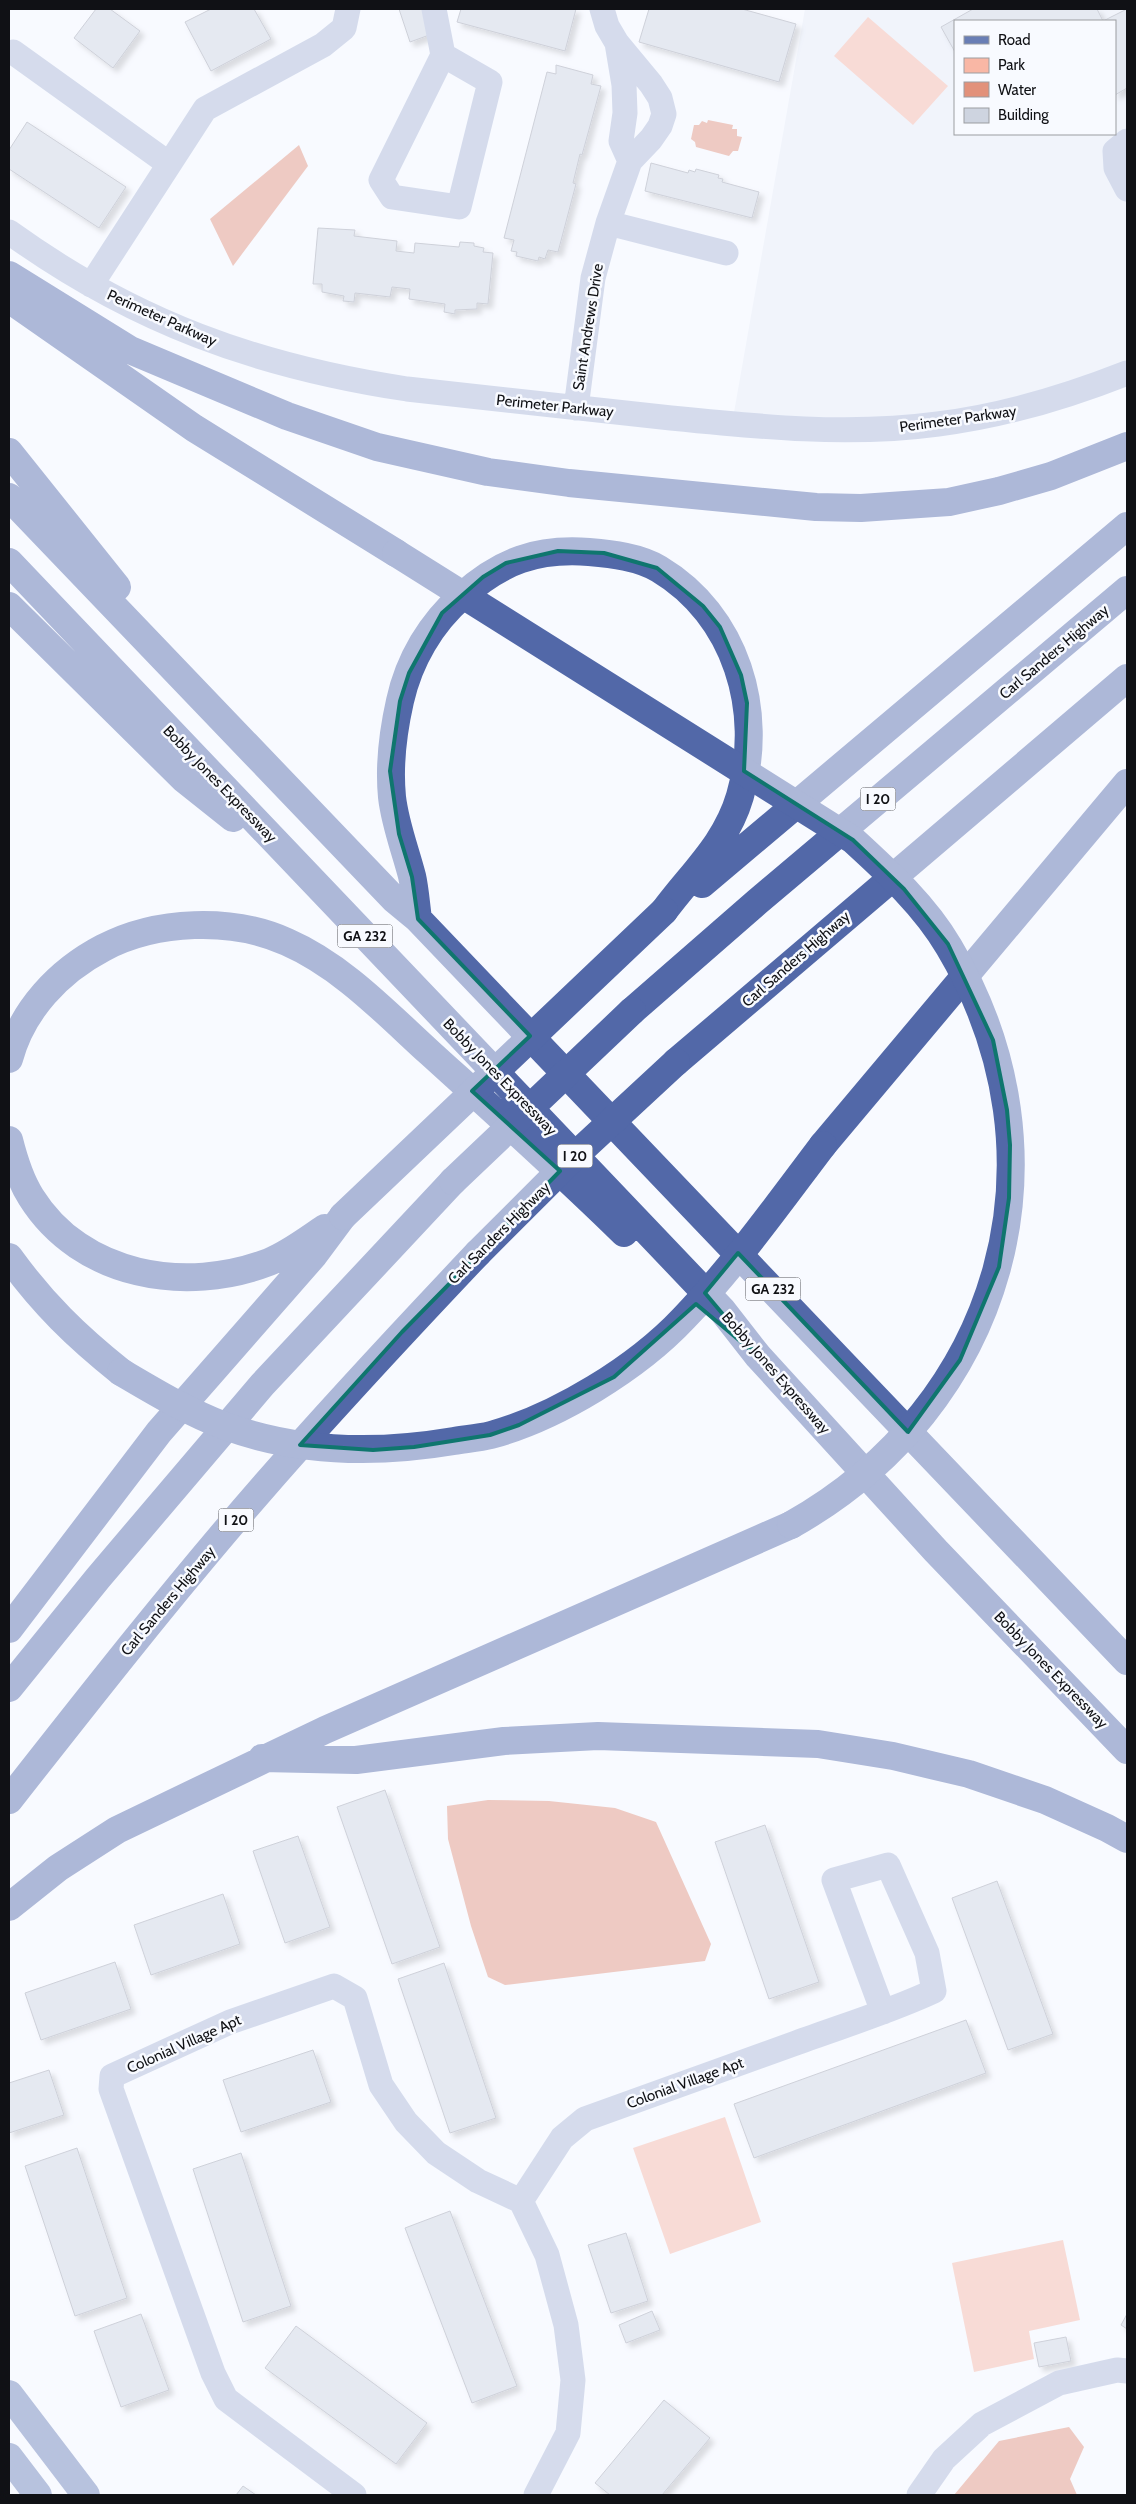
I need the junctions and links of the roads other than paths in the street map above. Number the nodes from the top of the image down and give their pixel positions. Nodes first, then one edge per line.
1 (348, 9) edge
2 (434, 9) edge
3 (602, 9) edge
4 (617, 43) junction
5 (13, 52) dead end
6 (442, 56) junction
7 (642, 95) junction
8 (1127, 142) edge
9 (638, 153) junction
10 (169, 164) junction
11 (1127, 188) edge
12 (608, 223) junction
13 (9, 232) edge
14 (726, 253) dead end
15 (9, 275) edge
16 (91, 285) junction
17 (9, 299) edge
18 (1127, 373) edge
19 (576, 408) junction
20 (1127, 446) edge
21 (9, 452) edge
22 (9, 497) edge
23 (1127, 526) edge
24 (9, 562) edge
25 (1127, 590) edge
26 (9, 606) edge
27 (1127, 678) edge
28 (230, 729) junction
29 (1127, 783) edge
30 (320, 888) junction
31 (664, 911) junction
32 (418, 919) junction
33 (9, 1059) edge
34 (9, 1140) edge
35 (342, 1216) junction
36 (9, 1257) edge
37 (758, 1356) junction
38 (9, 1630) edge
39 (1127, 1661) edge
40 (9, 1688) edge
41 (1127, 1750) edge
42 (262, 1758) junction
43 (9, 1800) edge
44 (1127, 1839) edge
45 (9, 1907) edge
46 (883, 2012) junction
47 (521, 2201) junction
48 (1127, 2371) edge
49 (9, 2394) edge
50 (9, 2457) edge
51 (38, 2495) edge
52 (86, 2495) edge
53 (354, 2495) edge
54 (536, 2495) edge
55 (919, 2495) edge

1 - 10 street
2 - 6 street
3 - 4 street, Saint Andrews Drive
4 - 7 street, Saint Andrews Drive
4 - 7 street, Saint Andrews Drive
5 - 10 street
6 - 6 street
7 - 9 street, Saint Andrews Drive
7 - 9 street, Saint Andrews Drive
8 - 11 street
9 - 12 street, Saint Andrews Drive
10 - 16 street
12 - 14 street
12 - 19 street, Saint Andrews Drive
13 - 16 street, Perimeter Parkway
15 - 20 highway
16 - 19 street, Perimeter Parkway
17 - 42 highway, bridge
18 - 19 street, Perimeter Parkway
21 - 28 highway
22 - 28 highway, GA 232
23 - 31 highway
24 - 30 highway, Bobby Jones Expressway / GA 232
25 - 40 highway, Carl Sanders Highway / I 20, bridge
26 - 30 highway
27 - 43 highway, Carl Sanders Highway / I 20, bridge
28 - 32 highway, GA 232
29 - 36 highway, bridge
30 - 37 highway, Bobby Jones Expressway / GA 232
31 - 32 highway
31 - 35 highway, bridge
32 - 39 highway, GA 232
33 - 37 highway
34 - 35 highway
35 - 38 highway
37 - 41 highway, Bobby Jones Expressway / GA 232
42 - 44 highway
42 - 45 highway
46 - 46 street, Colonial Village Apt
46 - 47 street, Colonial Village Apt
47 - 53 street, Colonial Village Apt
47 - 54 street
48 - 55 street
49 - 52 main road
50 - 51 main road

